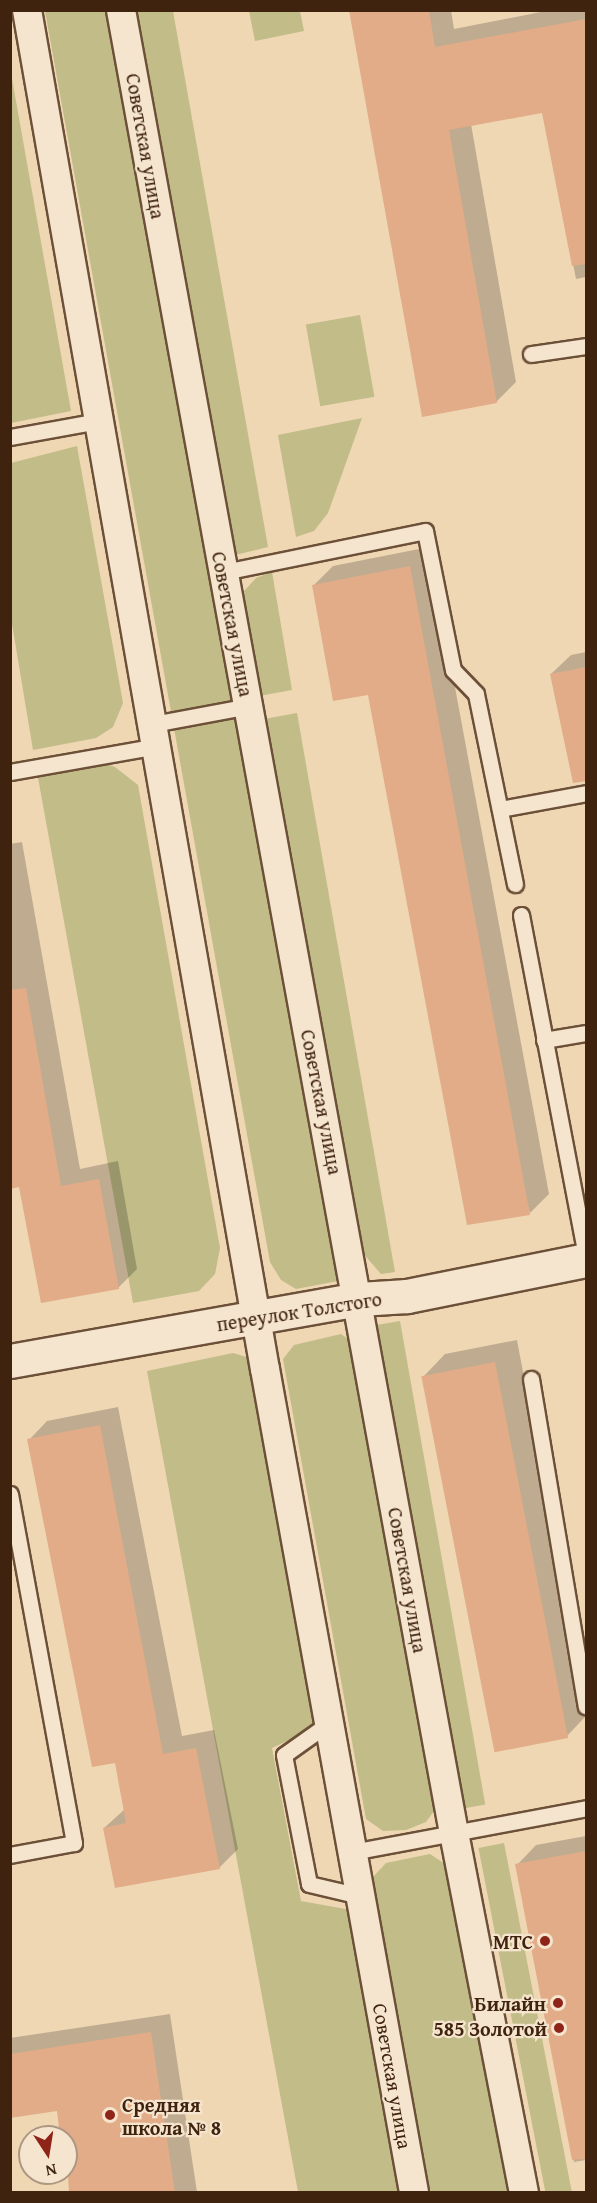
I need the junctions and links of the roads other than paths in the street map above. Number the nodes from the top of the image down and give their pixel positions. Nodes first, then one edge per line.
1 (27, 10) edge
2 (121, 10) edge
3 (586, 346) edge
4 (531, 354) dead end
5 (99, 421) junction
6 (10, 437) edge
7 (224, 572) junction
8 (249, 706) junction
9 (155, 735) junction
10 (10, 772) edge
11 (586, 793) edge
12 (500, 808) junction
13 (515, 884) dead end
14 (521, 915) dead end
15 (586, 1033) edge
16 (544, 1041) junction
17 (586, 1258) edge
18 (359, 1299) junction
19 (257, 1317) junction
20 (10, 1361) edge
21 (531, 1379) dead end
22 (10, 1494) edge
23 (15, 1547) edge
24 (586, 1706) edge
25 (329, 1723) junction
26 (586, 1808) edge
27 (454, 1833) junction
28 (352, 1852) junction
29 (10, 1855) edge
30 (360, 1896) junction
31 (414, 2193) edge
32 (524, 2193) edge

1 - 5 street, Советская улица
2 - 7 street, Советская улица
3 - 4 lane
5 - 6 lane
5 - 9 street, Советская улица
7 - 8 street, Советская улица
7 - 12 lane
8 - 9 lane
8 - 18 street, Советская улица
9 - 10 lane
9 - 19 street, Советская улица
11 - 12 lane
12 - 13 lane
14 - 16 lane
15 - 16 lane
16 - 17 lane
17 - 18 street, переулок Толстого
18 - 19 street, переулок Толстого
18 - 27 street, Советская улица
19 - 20 street, переулок Толстого
19 - 25 street, Советская улица
21 - 24 lane
22 - 23 lane
23 - 29 lane
25 - 28 street, Советская улица
25 - 30 lane
26 - 27 lane
27 - 28 lane
27 - 32 street, Советская улица
28 - 30 street, Советская улица
30 - 31 street, Советская улица

